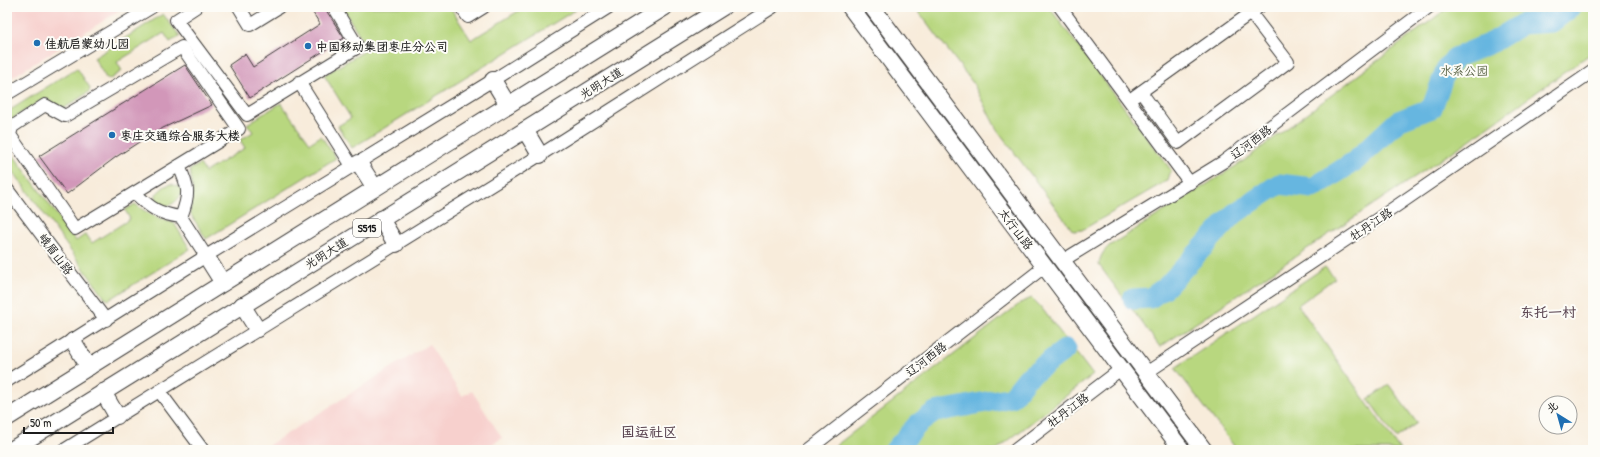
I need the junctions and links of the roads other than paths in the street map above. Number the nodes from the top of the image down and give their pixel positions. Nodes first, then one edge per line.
1 (152, 7) edge
2 (196, 7) edge
3 (239, 7) edge
4 (279, 7) edge
5 (334, 7) edge
6 (461, 7) edge
7 (484, 7) edge
8 (609, 7) edge
9 (665, 7) edge
10 (723, 7) edge
11 (773, 7) edge
12 (850, 7) edge
13 (872, 7) edge
14 (1060, 7) edge
15 (1429, 7) edge
16 (1252, 9) edge
17 (1593, 71) edge
18 (493, 80) junction
19 (299, 82) junction
20 (1141, 92) junction
21 (7, 94) edge
22 (1129, 99) junction
23 (508, 105) junction
24 (524, 130) junction
25 (540, 155) junction
26 (355, 165) junction
27 (179, 166) junction
28 (1190, 183) junction
29 (7, 188) edge
30 (375, 188) junction
31 (135, 192) junction
32 (181, 217) junction
33 (381, 219) junction
34 (396, 244) junction
35 (206, 256) junction
36 (1062, 261) junction
37 (1044, 267) junction
38 (223, 283) junction
39 (242, 305) junction
40 (106, 320) junction
41 (257, 329) junction
42 (73, 340) junction
43 (89, 367) junction
44 (1121, 369) junction
45 (1146, 373) junction
46 (7, 381) edge
47 (159, 390) junction
48 (103, 392) junction
49 (117, 416) junction
50 (7, 418) edge
51 (11, 450) edge
52 (64, 450) edge
53 (203, 450) edge
54 (808, 450) edge
55 (1015, 450) edge
56 (1182, 450) edge
57 (1204, 450) edge

1 - 21 street
2 - 19 street
3 - 4 street
5 - 19 street
6 - 7 street
8 - 18 street
9 - 23 main road, S515
10 - 24 main road, 光明大道 / S515
11 - 25 street, S515
12 - 37 main road, 太行山路
13 - 36 main road, 太行山路
14 - 22 street
15 - 28 street, 辽河西路
16 - 20 street
16 - 20 street
17 - 45 street, 牡丹江路
18 - 23 main road
18 - 26 street
19 - 26 street
20 - 22 street
22 - 28 street
23 - 30 main road, S515
24 - 25 main road
24 - 33 main road, 光明大道 / S515
25 - 34 street, S515
26 - 30 main road
26 - 35 street
27 - 31 street
27 - 31 street
27 - 32 street
28 - 36 street, 辽河西路
29 - 40 street, 峨眉山路
30 - 38 main road, S515
31 - 32 street
32 - 35 street
33 - 34 main road
33 - 39 main road, 光明大道 / S515
34 - 41 street, S515
35 - 38 main road
35 - 40 street
36 - 45 main road, 太行山路
37 - 44 main road, 太行山路
37 - 54 street, 辽河西路
38 - 43 main road, S515
39 - 41 main road
39 - 48 main road, 光明大道 / S515
40 - 42 street
41 - 47 street, S515
42 - 43 main road
42 - 46 street
43 - 50 main road, S515
44 - 55 street, 牡丹江路
44 - 56 main road, 太行山路
45 - 57 main road, 太行山路
47 - 49 street, S515
47 - 53 street
48 - 49 main road
48 - 51 main road, 光明大道 / S515
49 - 52 street, S515

